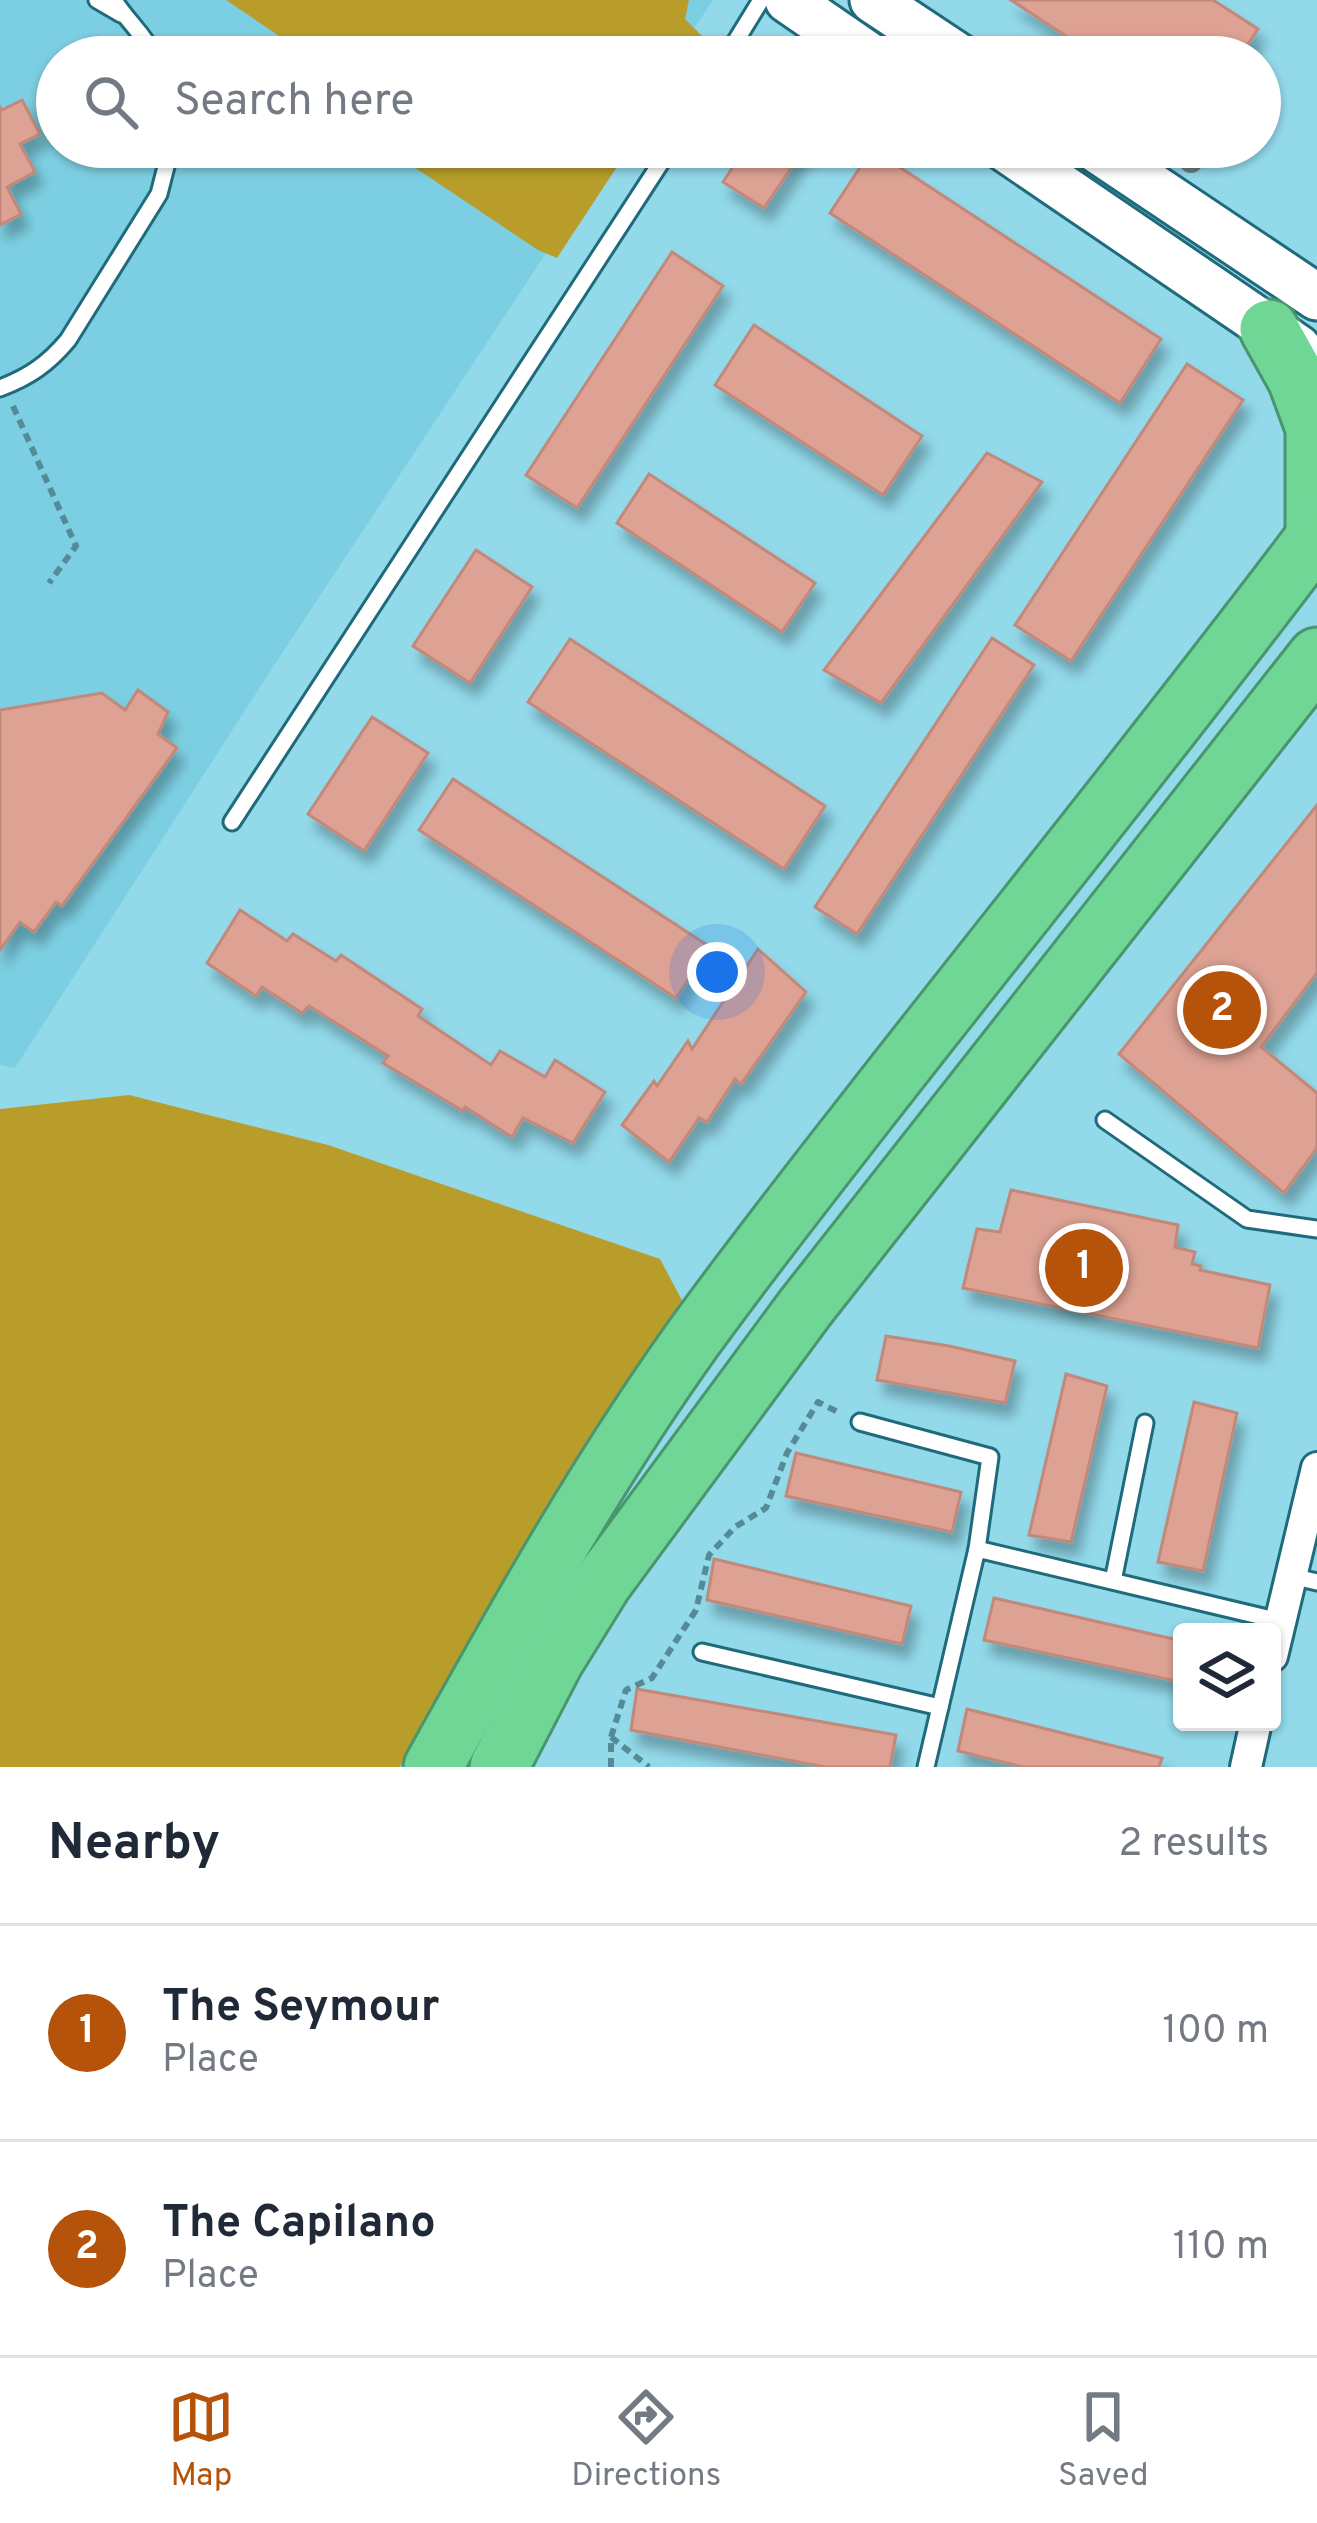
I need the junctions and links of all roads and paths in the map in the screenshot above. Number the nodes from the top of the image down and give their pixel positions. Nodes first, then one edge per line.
1 (98, 0) edge
2 (114, 0) edge
3 (761, 0) edge
4 (788, 0) edge
5 (873, 0) edge
6 (123, 16) junction
7 (141, 36) edge
8 (739, 36) edge
9 (841, 36) edge
10 (927, 36) edge
11 (166, 168) edge
12 (657, 168) edge
13 (1034, 168) edge
14 (1124, 168) edge
15 (1317, 297) edge
16 (1270, 329) junction
17 (1317, 360) edge
18 (2, 387) edge
19 (1316, 537) edge
20 (49, 583) dead end
21 (1317, 657) edge
22 (232, 822) dead end
23 (1105, 1120) dead end
24 (1317, 1229) edge
25 (860, 1422) joint
26 (1145, 1423) dead end
27 (1317, 1468) edge
28 (977, 1549) junction
29 (1304, 1579) edge
30 (1113, 1581) junction
31 (1280, 1621) joint
32 (702, 1652) dead end
33 (940, 1707) junction
34 (1254, 1731) edge
35 (610, 1737) junction
36 (433, 1767) edge
37 (499, 1767) edge
38 (611, 1767) edge
39 (649, 1767) edge
40 (926, 1767) edge
41 (1246, 1767) edge

1 - 6 lane
2 - 6 lane
3 - 8 lane
4 - 9 main road
5 - 10 main road
6 - 7 lane
11 - 18 lane
12 - 22 lane
13 - 16 main road
14 - 15 main road
16 - 17 main road
16 - 19 highway
18 - 20 path
19 - 36 highway
21 - 37 highway
23 - 24 lane
25 - 28 lane
25 - 35 path
26 - 30 lane
27 - 29 street
28 - 30 lane
28 - 33 lane
29 - 31 street
30 - 31 lane
32 - 33 lane
33 - 40 lane
34 - 41 street
35 - 38 path
35 - 39 path

